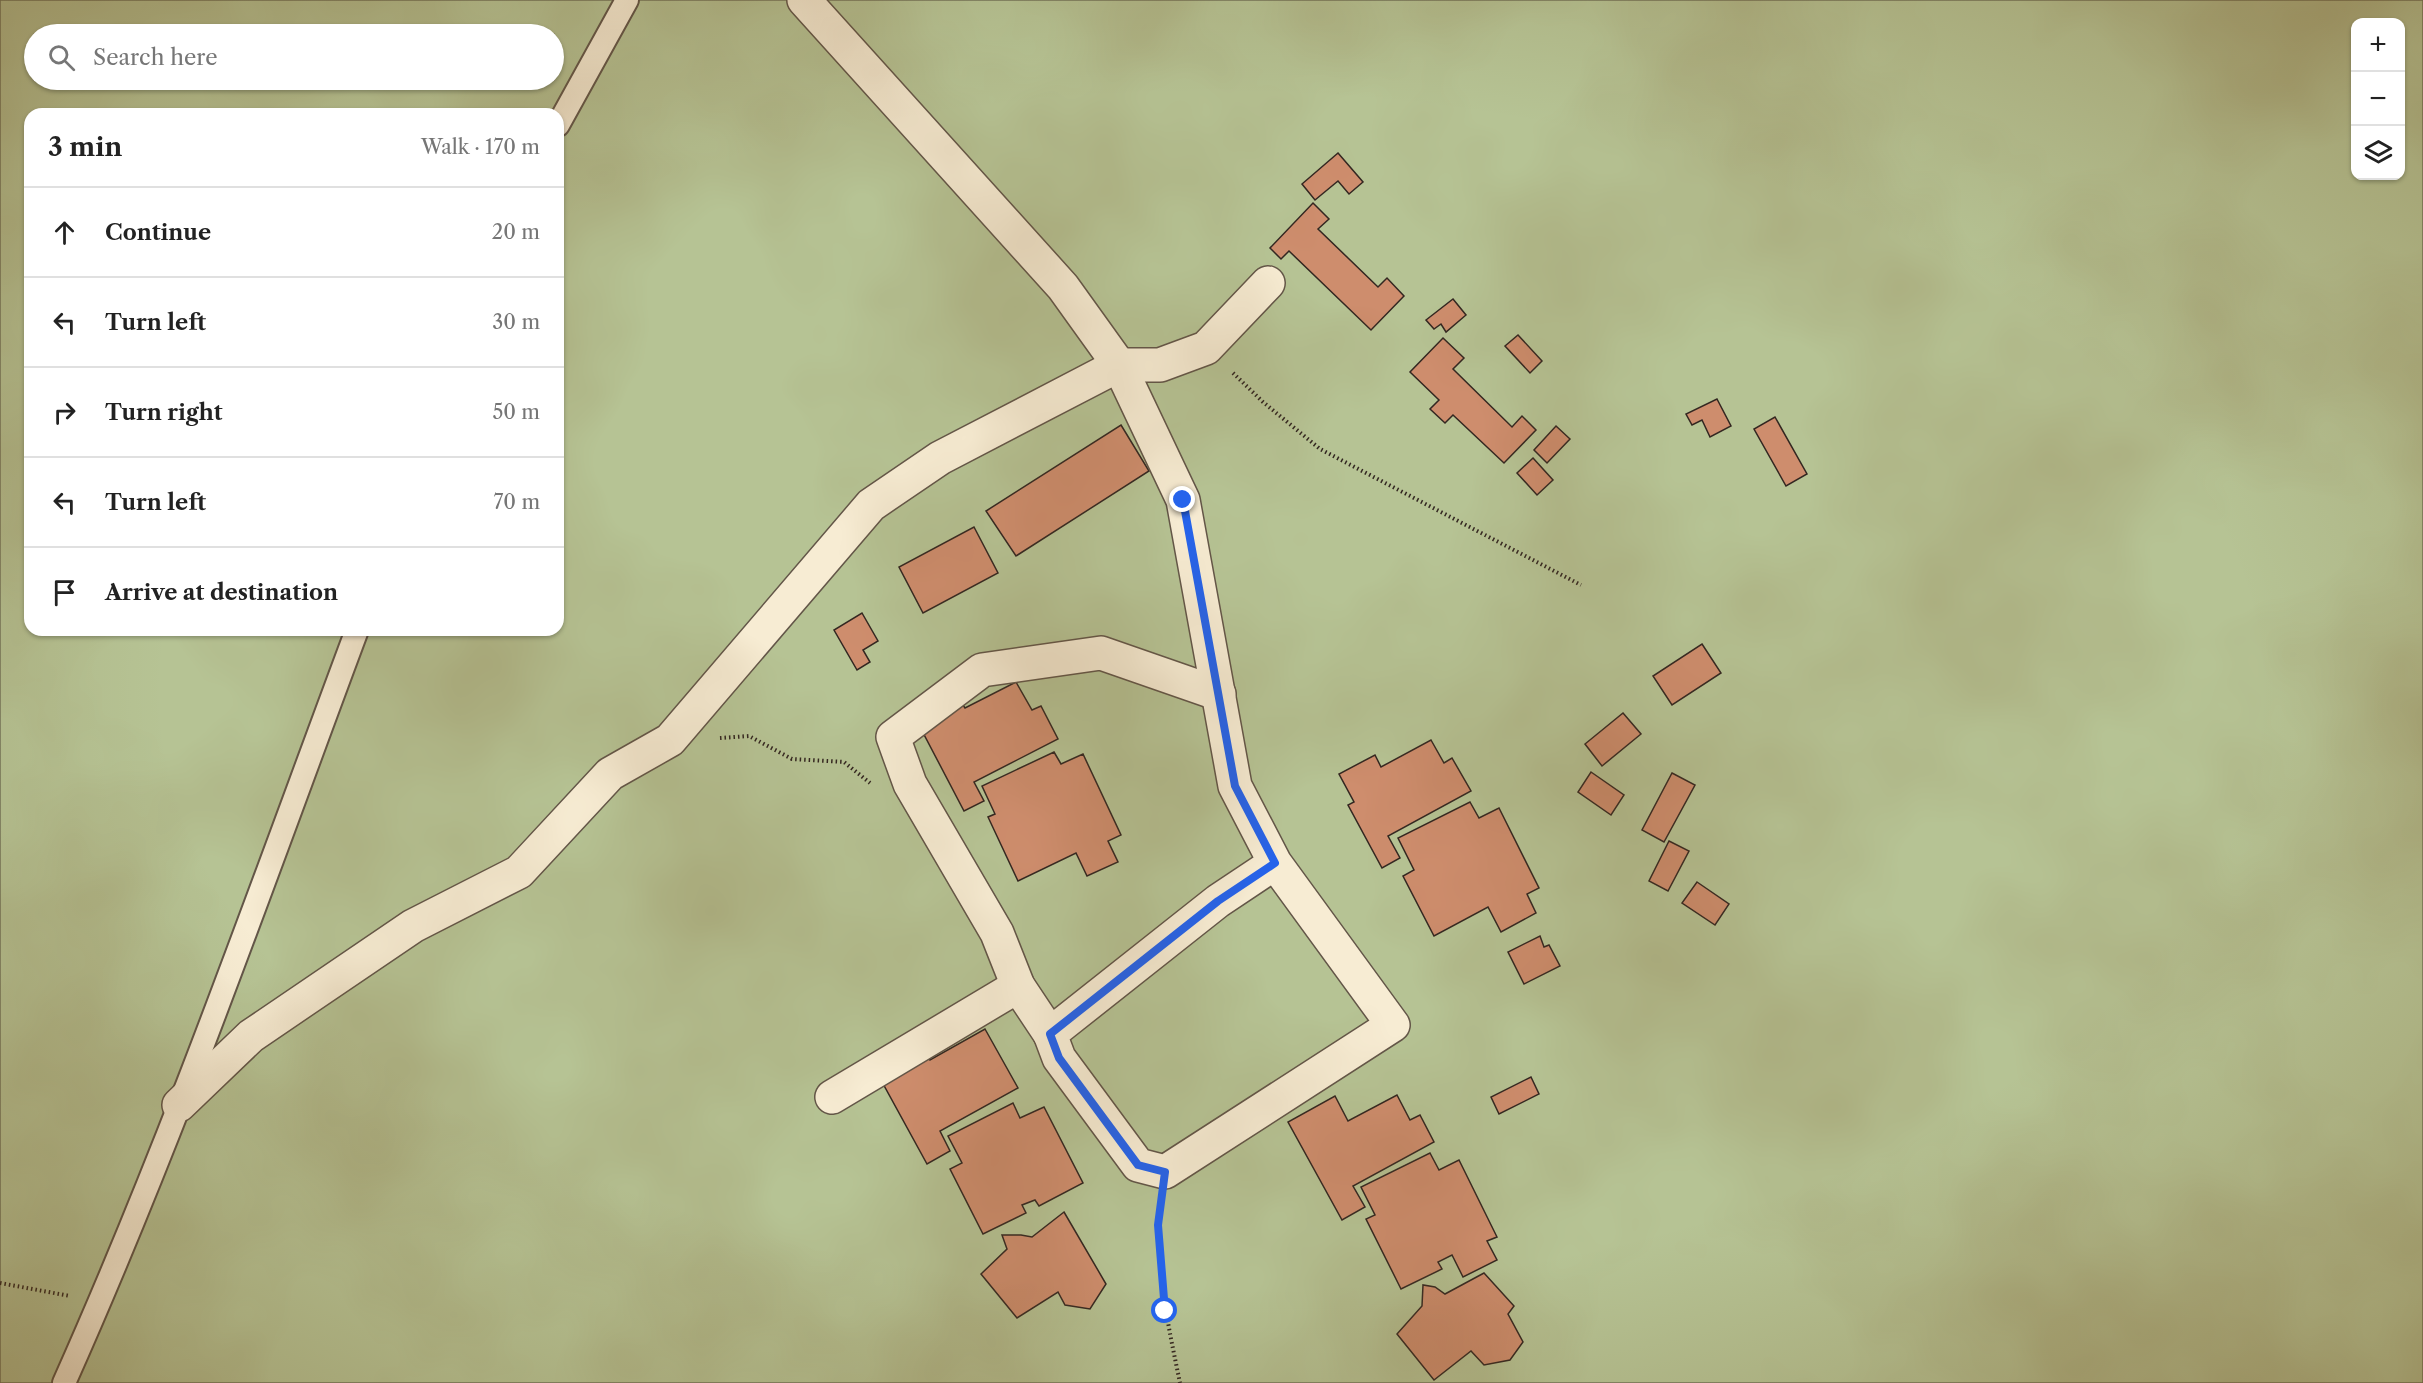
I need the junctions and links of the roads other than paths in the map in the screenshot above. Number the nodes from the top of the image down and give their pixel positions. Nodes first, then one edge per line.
1 (627, 0) edge
2 (804, 0) edge
3 (564, 114) edge
4 (1268, 283) dead end
5 (1119, 365) junction
6 (355, 636) edge
7 (1219, 694) junction
8 (1275, 863) junction
9 (1018, 986) junction
10 (1050, 1034) junction
11 (832, 1097) dead end
12 (179, 1105) junction
13 (64, 1383) edge

1 - 3 lane
2 - 5 street
4 - 5 street
5 - 7 street
5 - 12 street
6 - 12 lane
7 - 8 street
7 - 9 street
8 - 10 street
8 - 10 street
9 - 10 street
9 - 11 street
12 - 13 lane

